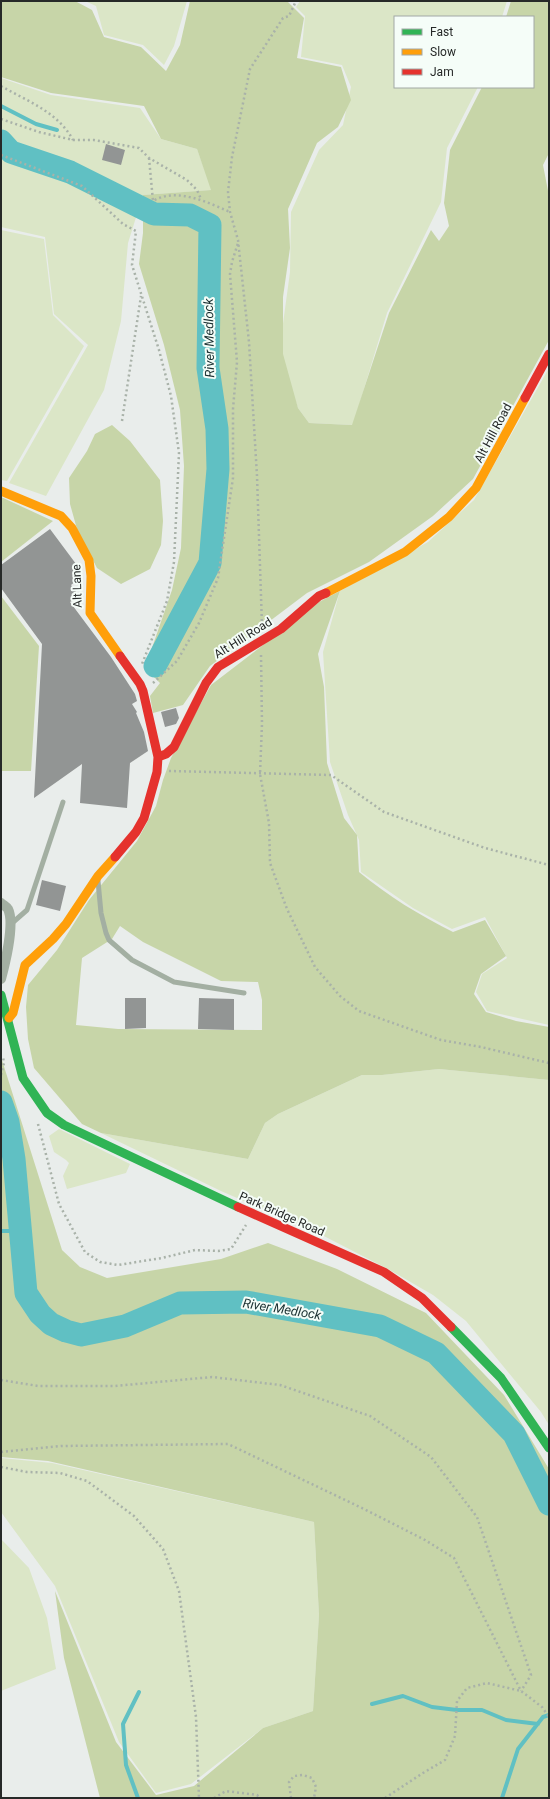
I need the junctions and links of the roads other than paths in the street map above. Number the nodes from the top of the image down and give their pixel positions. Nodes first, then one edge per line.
1 (549, 354) edge
2 (1, 491) edge
3 (158, 757) junction
4 (63, 802) dead end
5 (98, 876) junction
6 (1, 903) edge
7 (11, 924) junction
8 (1, 979) edge
9 (244, 993) dead end
10 (1, 995) edge
11 (9, 1018) junction
12 (549, 1448) edge

1 - 3 street, Alt Hill Road
2 - 3 street, Alt Lane
3 - 5 street
4 - 7 lane
5 - 9 lane
5 - 11 street
6 - 7 street
7 - 8 street
10 - 11 street, Park Bridge Road
11 - 12 street, Park Bridge Road

